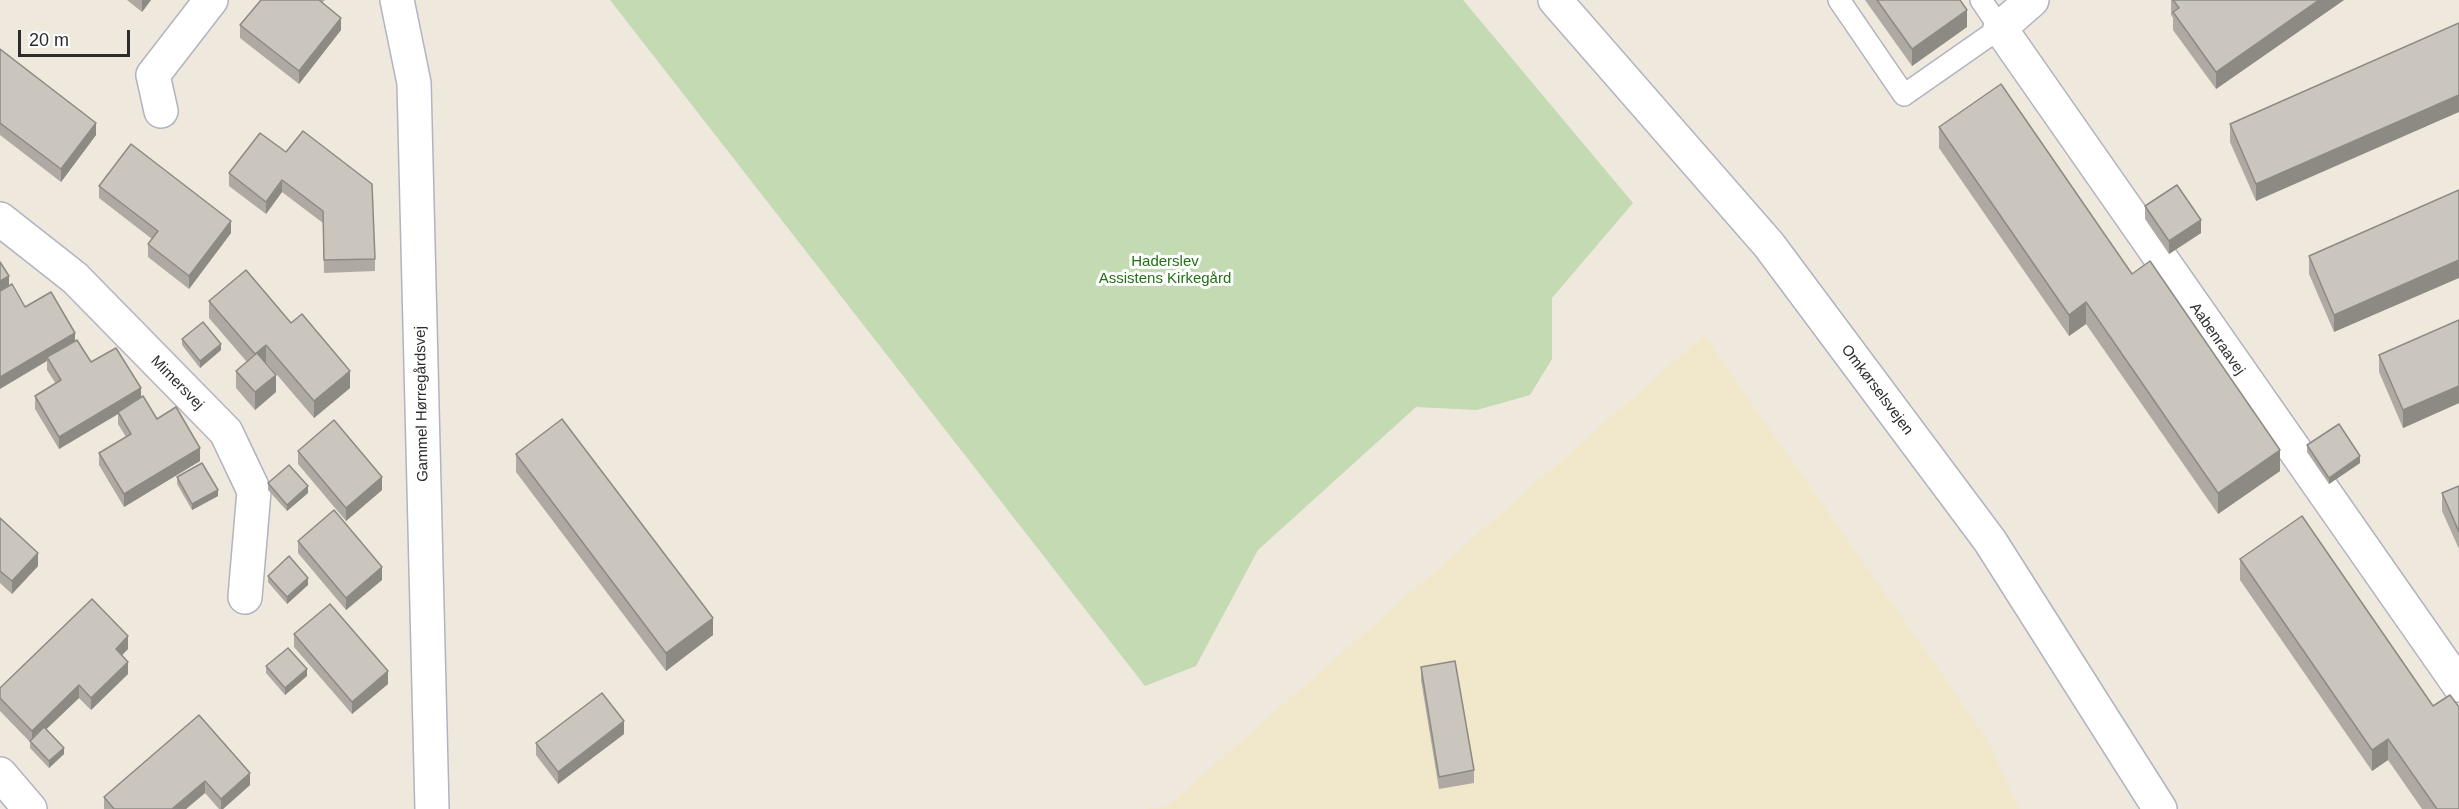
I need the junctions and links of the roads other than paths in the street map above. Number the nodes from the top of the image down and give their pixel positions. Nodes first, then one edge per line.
1 (211, 0) edge
2 (397, 0) edge
3 (1555, 0) edge
4 (1839, 0) edge
5 (1981, 0) edge
6 (2032, 0) edge
7 (2000, 28) junction
8 (161, 111) dead end
9 (0, 219) edge
10 (245, 597) dead end
11 (2459, 685) edge
12 (0, 774) edge
13 (30, 809) edge
14 (432, 809) edge
15 (2160, 809) edge

1 - 8 street
2 - 14 street, Gammel Hørregårdsvej
3 - 15 street, Omkørselsvejen
4 - 7 lane
5 - 7 lane
6 - 7 street
7 - 11 street, Aabenraavej
9 - 10 street, Mimersvej
12 - 13 street

